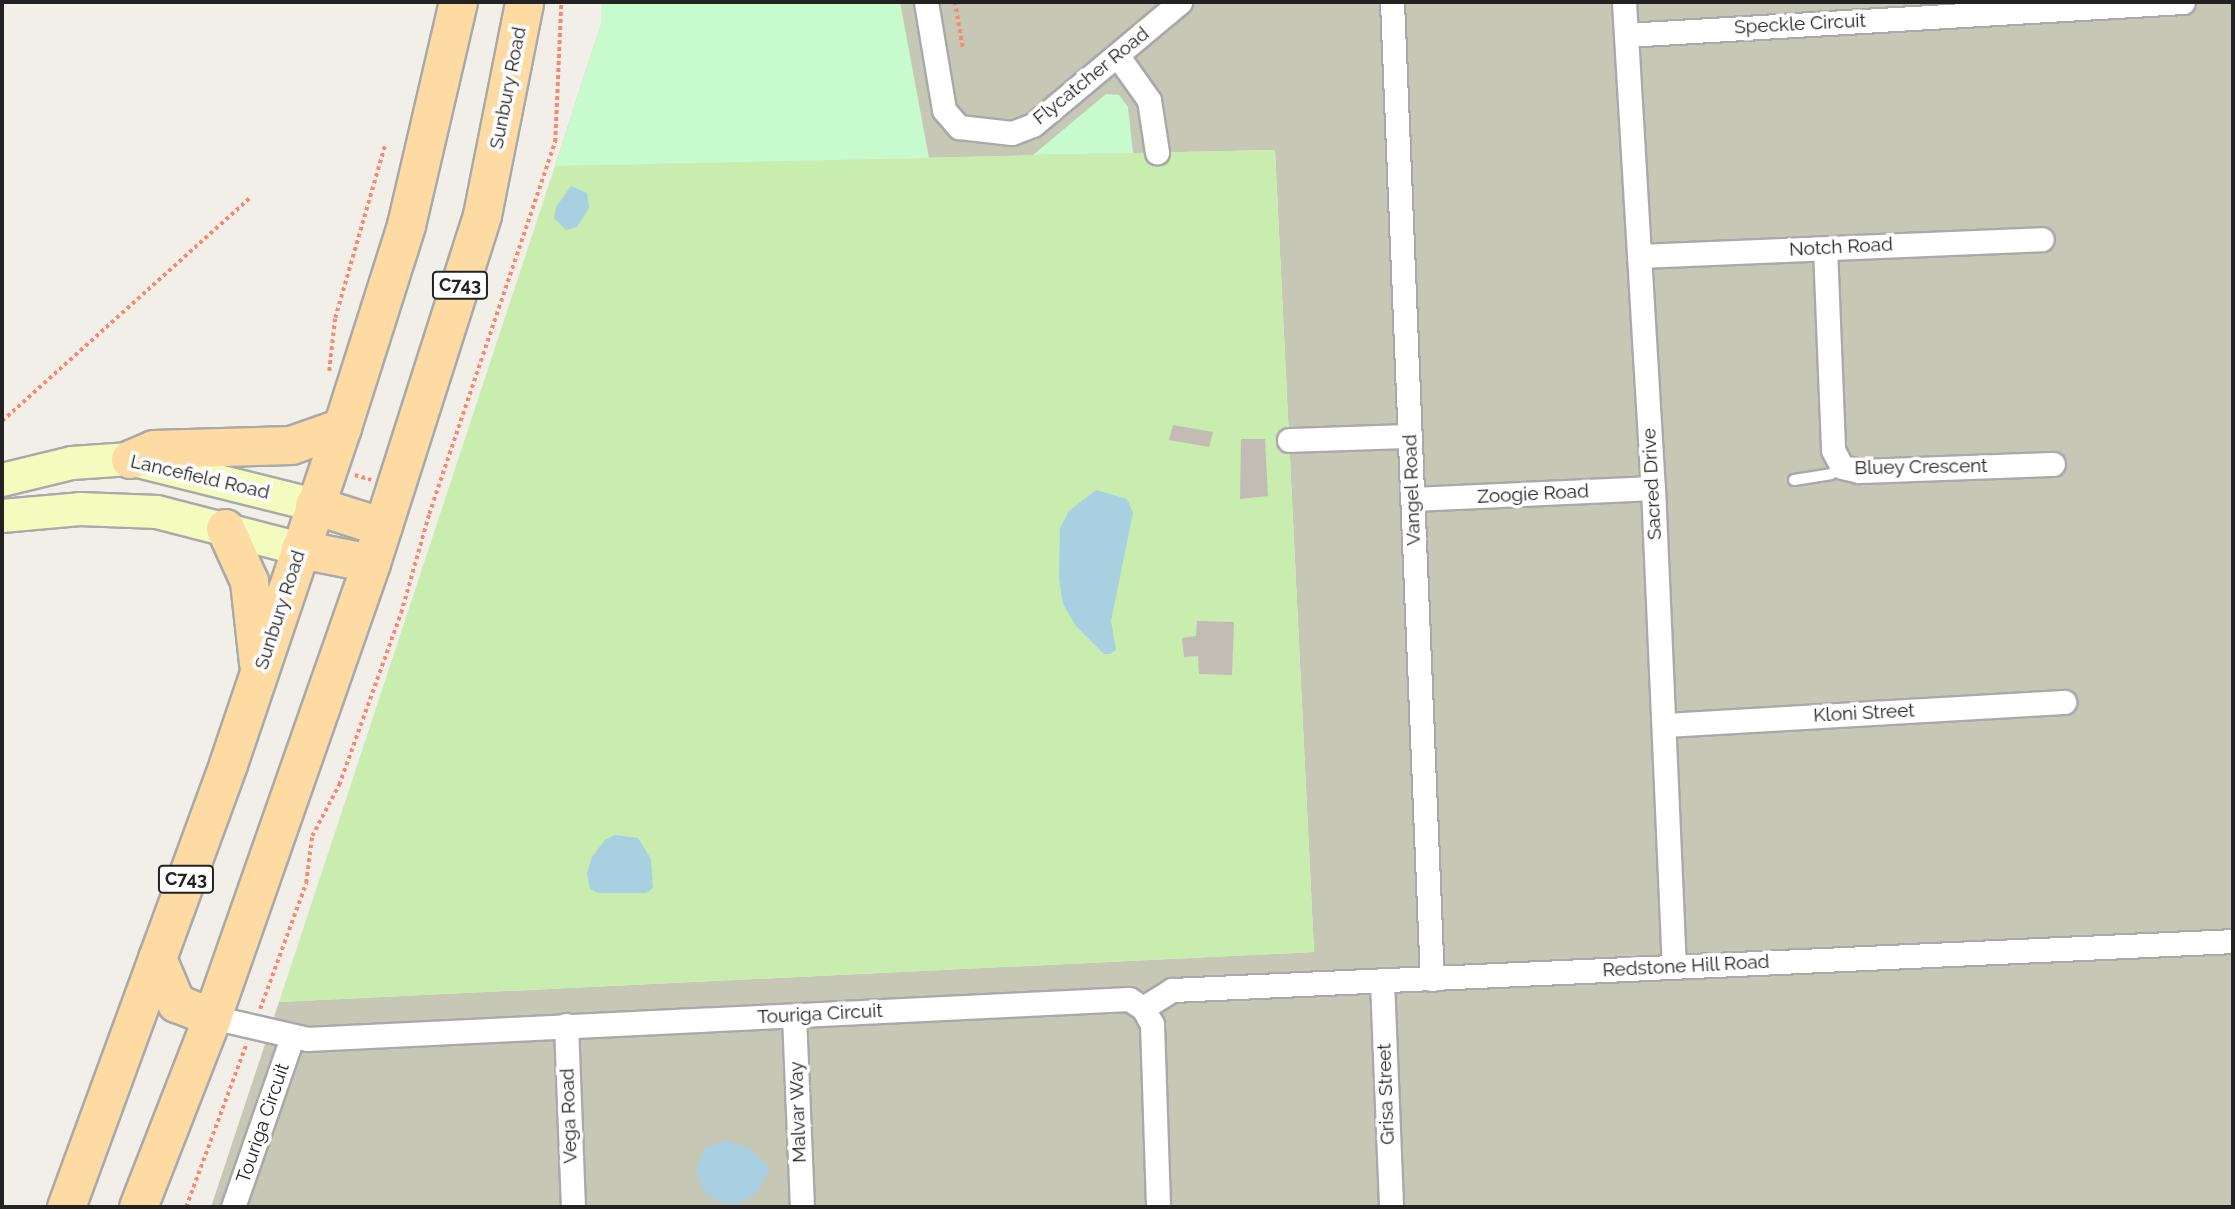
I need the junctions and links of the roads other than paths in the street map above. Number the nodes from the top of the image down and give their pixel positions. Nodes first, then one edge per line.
1 (458, 2) edge
2 (524, 2) edge
3 (926, 2) edge
4 (1180, 2) edge
5 (1392, 2) edge
6 (1624, 2) edge
7 (2183, 2) edge
8 (1626, 35) junction
9 (1117, 55) junction
10 (1157, 152) dead end
11 (2042, 239) dead end
12 (1825, 248) junction
13 (1639, 256) junction
14 (342, 428) junction
15 (1410, 436) junction
16 (1289, 440) dead end
17 (130, 459) junction
18 (2053, 464) dead end
19 (1842, 467) junction
20 (2, 480) edge
21 (1794, 480) dead end
22 (1653, 488) junction
23 (1413, 499) junction
24 (314, 505) junction
25 (2, 516) edge
26 (225, 527) junction
27 (383, 527) junction
28 (300, 549) junction
29 (372, 563) junction
30 (259, 674) junction
31 (2064, 702) dead end
32 (1664, 724) junction
33 (2233, 941) edge
34 (157, 958) junction
35 (1674, 967) junction
36 (1432, 979) junction
37 (1382, 981) junction
38 (1143, 1008) junction
39 (794, 1016) junction
40 (212, 1017) junction
41 (565, 1024) junction
42 (292, 1038) junction
43 (66, 1207) edge
44 (138, 1207) edge
45 (233, 1207) edge
46 (573, 1207) edge
47 (802, 1207) edge
48 (1158, 1207) edge
49 (1391, 1207) edge

1 - 14 main road, Sunbury Road / C743
2 - 27 main road, Sunbury Road / C743
3 - 9 street, Flycatcher Road
4 - 9 street, Flycatcher Road
5 - 15 street, Vangel Road
6 - 8 street, Sacred Drive
7 - 8 street, Speckle Circuit
8 - 13 street, Sacred Drive
9 - 10 street
11 - 12 street, Notch Road
12 - 13 street, Notch Road
12 - 19 street, Bluey Crescent
13 - 22 street, Sacred Drive
14 - 17 main road
14 - 24 main road, Sunbury Road / C743
15 - 16 street
15 - 23 street, Vangel Road
17 - 20 main road, Lancefield Road
17 - 24 main road, Lancefield Road
18 - 19 street, Bluey Crescent
19 - 21 lane
22 - 23 street, Zoogie Road
22 - 32 street, Sacred Drive
23 - 36 street, Vangel Road
24 - 27 main road
24 - 28 main road, Sunbury Road / C743
25 - 26 main road
26 - 28 main road
26 - 30 main road
27 - 29 main road, Sunbury Road / C743
28 - 29 main road
28 - 30 main road, Sunbury Road / C743
29 - 40 main road, Sunbury Road / C743
30 - 34 main road, Sunbury Road / C743
31 - 32 street, Kloni Street
32 - 35 street, Sacred Drive
33 - 35 street, Redstone Hill Road
34 - 40 main road
34 - 43 main road, Sunbury Road / C743
35 - 36 street, Redstone Hill Road
36 - 37 street, Redstone Hill Road
37 - 38 street, Redstone Hill Road
37 - 49 street, Grisa Street
38 - 39 street, Touriga Circuit
38 - 48 street
39 - 41 street, Touriga Circuit
39 - 47 street, Malvar Way
40 - 42 street, Touriga Circuit
40 - 44 main road, Sunbury Road / C743
41 - 42 street, Touriga Circuit
41 - 46 street, Vega Road
42 - 45 street, Touriga Circuit

